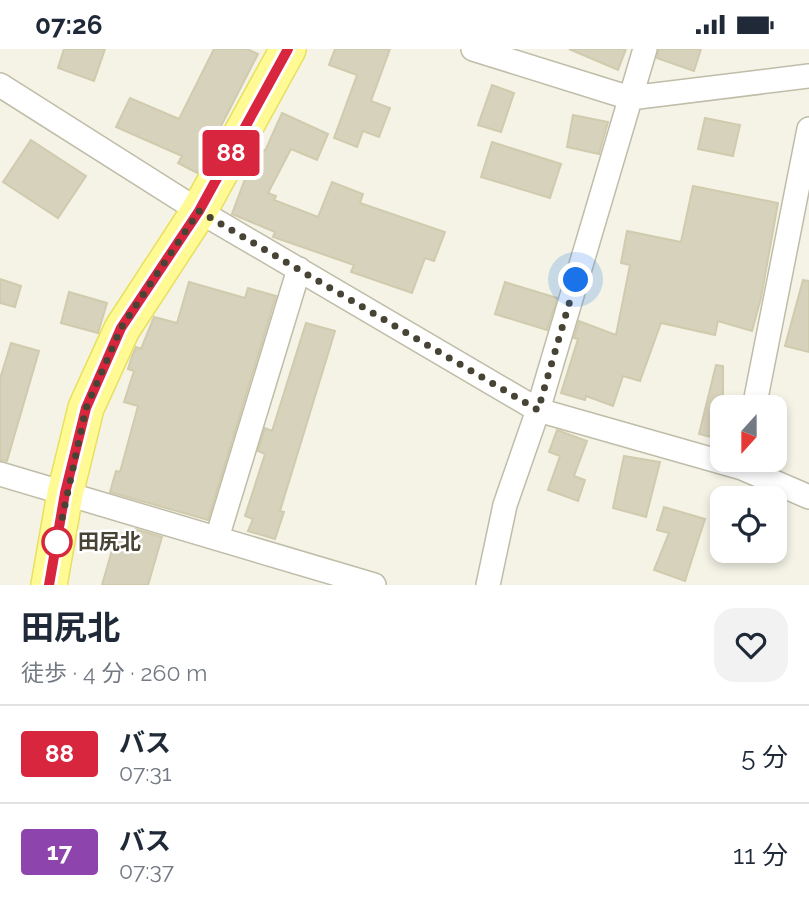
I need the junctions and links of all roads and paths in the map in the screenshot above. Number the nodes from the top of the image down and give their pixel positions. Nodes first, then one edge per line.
1 (288, 49) edge
2 (473, 49) edge
3 (645, 49) edge
4 (809, 76) edge
5 (0, 85) edge
6 (630, 98) junction
7 (809, 129) edge
8 (199, 211) junction
9 (800, 223) edge
10 (299, 269) junction
11 (757, 395) edge
12 (538, 410) junction
13 (710, 456) edge
14 (760, 473) edge
15 (0, 474) edge
16 (65, 493) junction
17 (809, 497) edge
18 (217, 538) junction
19 (49, 585) edge
20 (374, 585) edge
21 (488, 585) edge

1 - 8 main road
2 - 6 street
3 - 6 street
4 - 6 street
5 - 8 street
6 - 12 street
7 - 9 street
8 - 10 street
8 - 16 main road
9 - 11 street
10 - 12 street
10 - 18 street
12 - 13 street
12 - 21 street
14 - 17 street
15 - 16 street
16 - 18 street
16 - 19 main road
18 - 20 street

